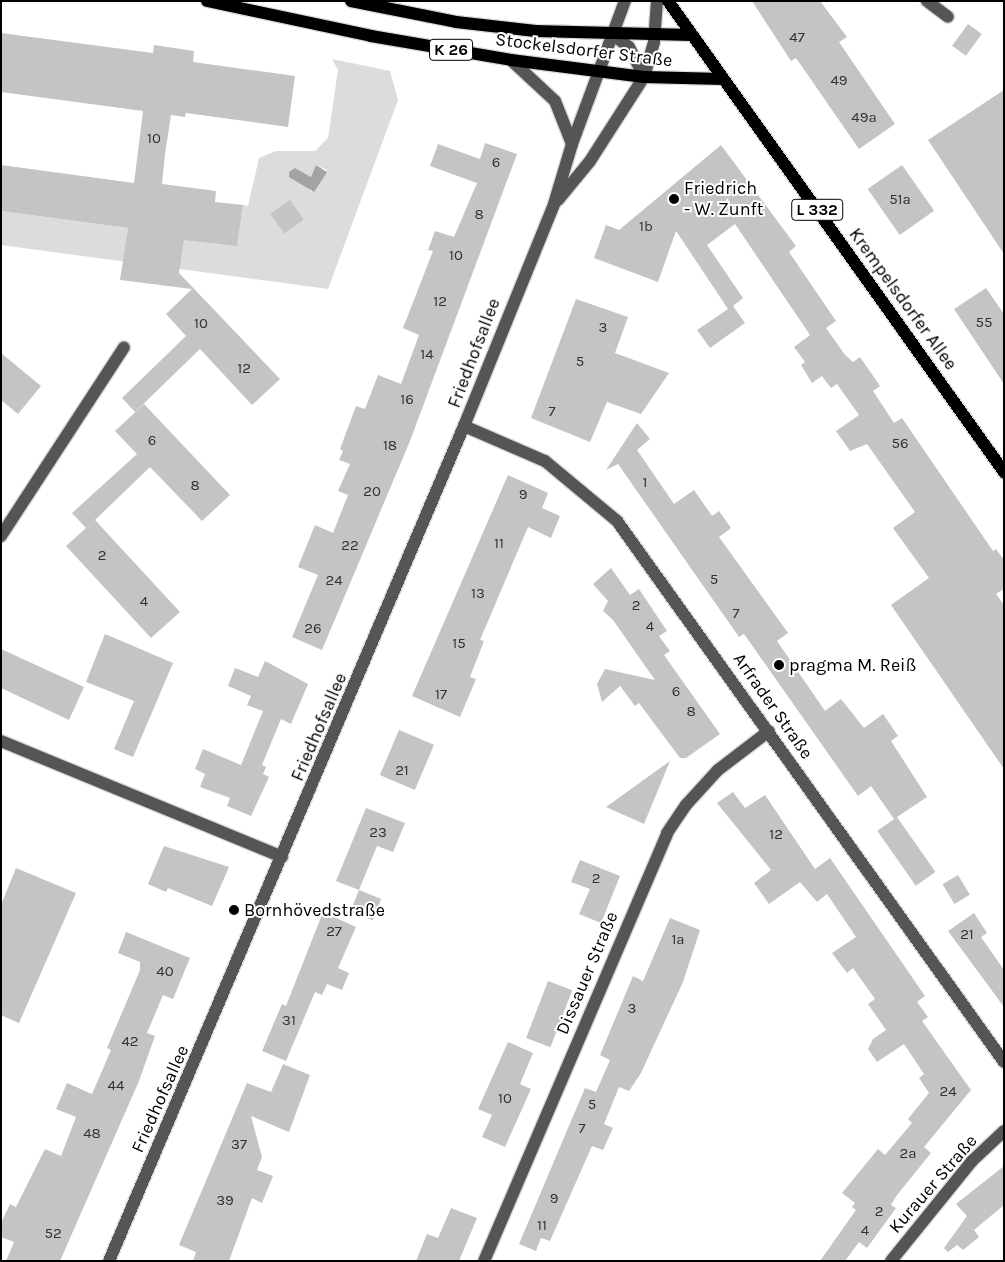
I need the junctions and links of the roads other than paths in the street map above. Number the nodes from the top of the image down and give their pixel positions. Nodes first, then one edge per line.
1 (207, 1) edge
2 (351, 1) edge
3 (625, 1) edge
4 (657, 1) edge
5 (668, 1) edge
6 (927, 1) edge
7 (948, 17) dead end
8 (613, 35) junction
9 (692, 35) junction
10 (655, 36) junction
11 (512, 60) junction
12 (601, 72) junction
13 (644, 77) junction
14 (723, 79) junction
15 (572, 144) junction
16 (554, 204) junction
17 (124, 347) dead end
18 (464, 426) junction
19 (1004, 472) edge
20 (1, 536) edge
21 (769, 731) junction
22 (1, 740) edge
23 (282, 857) junction
24 (1004, 1062) edge
25 (1004, 1131) edge
26 (109, 1261) edge
27 (484, 1261) edge
28 (891, 1261) edge

1 - 11 main road, Stockelsdorfer Straße / K 26
2 - 8 main road, Stockelsdorfer Straße / K 26
3 - 8 street, Friedhofsallee
4 - 10 street, Friedhofsallee
5 - 9 main road, Krempelsdorfer Allee / L 332
6 - 7 street
8 - 10 main road, Stockelsdorfer Straße / K 26
8 - 12 street, Friedhofsallee
8 - 13 street
9 - 10 main road, Stockelsdorfer Straße / K 26
9 - 14 main road, Krempelsdorfer Allee / L 332
10 - 13 street, Friedhofsallee
11 - 12 main road, Stockelsdorfer Straße / K 26
11 - 15 street
12 - 13 main road, Stockelsdorfer Straße / K 26
12 - 15 street, Friedhofsallee
13 - 14 main road, Stockelsdorfer Straße / K 26
13 - 16 street, Friedhofsallee
14 - 19 main road, Krempelsdorfer Allee / L 332
15 - 16 street, Friedhofsallee
16 - 18 street, Friedhofsallee
17 - 20 street
18 - 21 street, Arfrader Straße
18 - 23 street, Friedhofsallee
21 - 24 street, Arfrader Straße
21 - 27 street, Dissauer Straße
22 - 23 street
23 - 26 street, Friedhofsallee
25 - 28 street, Kurauer Straße

